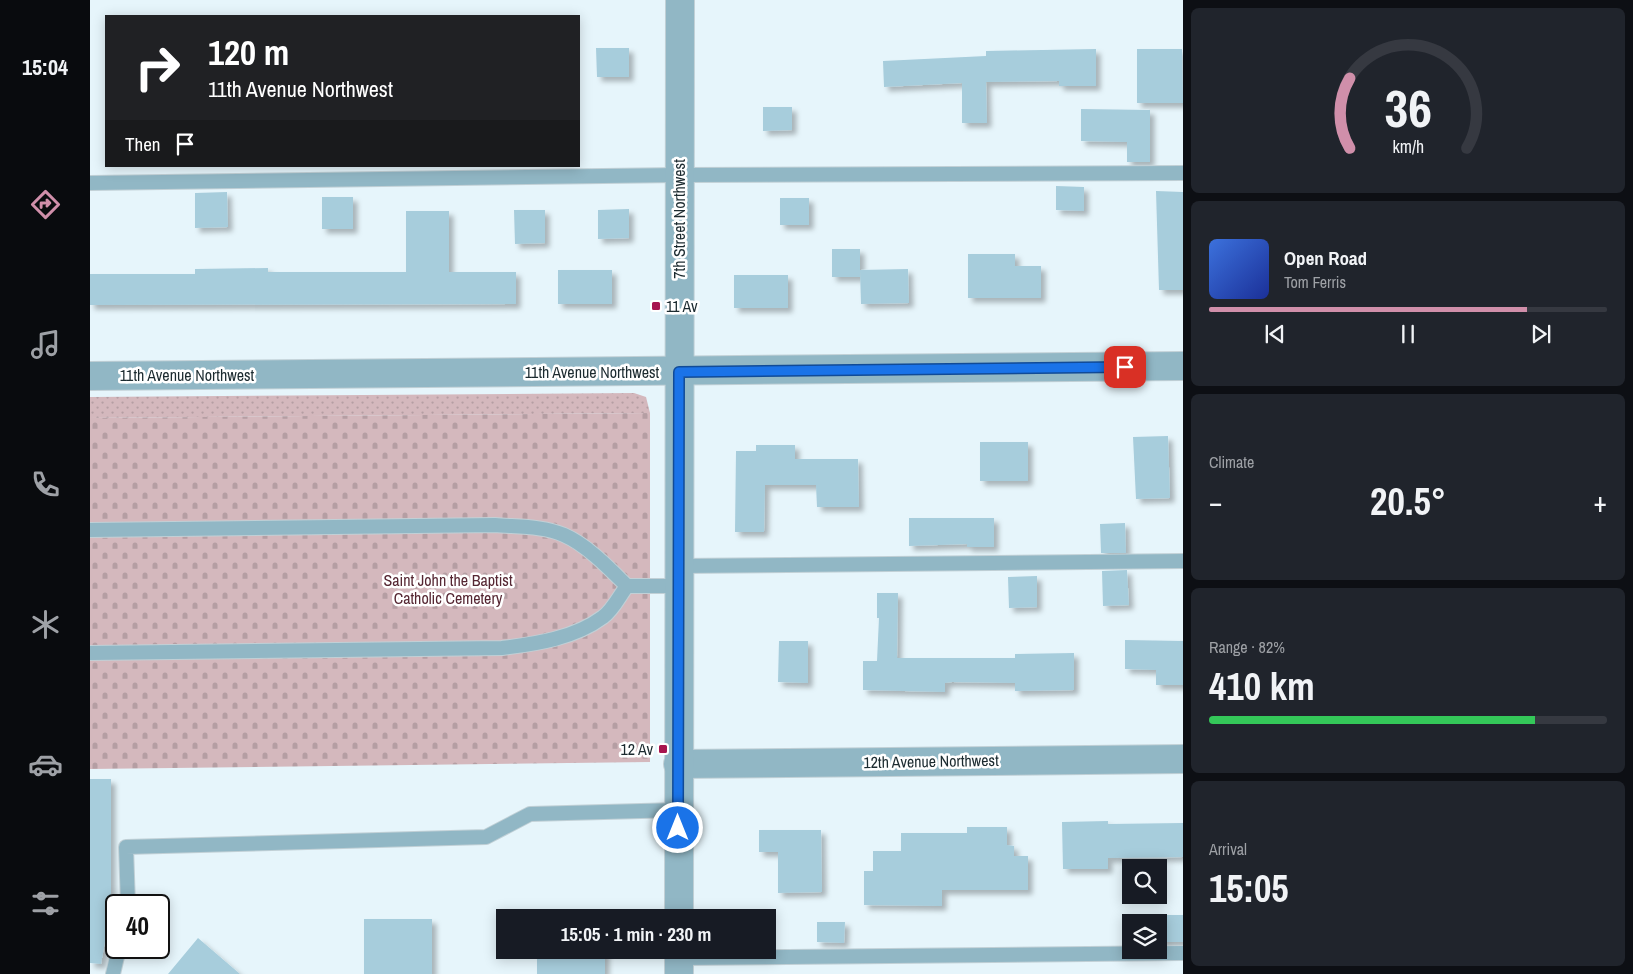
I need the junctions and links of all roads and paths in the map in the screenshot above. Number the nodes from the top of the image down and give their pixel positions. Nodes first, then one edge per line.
1 (680, 0) edge
2 (1183, 173) edge
3 (679, 175) junction
4 (90, 183) edge
5 (1183, 366) edge
6 (679, 372) junction
7 (90, 376) edge
8 (90, 530) edge
9 (1183, 561) edge
10 (678, 576) junction
11 (627, 586) junction
12 (90, 653) edge
13 (1183, 759) edge
14 (678, 764) junction
15 (678, 810) junction
16 (128, 894) edge
17 (679, 909) edge
18 (1183, 953) edge
19 (116, 959) edge
20 (679, 961) edge
21 (113, 974) edge

1 - 3 street, 7th Street Northwest
2 - 3 lane
3 - 4 lane
3 - 6 street, 7th Street Northwest
5 - 6 street, 11th Avenue Northwest
6 - 7 street, 11th Avenue Northwest
6 - 10 street, 7th Street Northwest
8 - 11 lane
9 - 10 lane
10 - 11 lane
10 - 14 street, 7th Street Northwest
11 - 12 lane
13 - 14 street, 12th Avenue Northwest
14 - 15 street, 7th Street Northwest
15 - 16 lane
15 - 17 street, 7th Street Northwest
18 - 20 lane
19 - 21 lane

